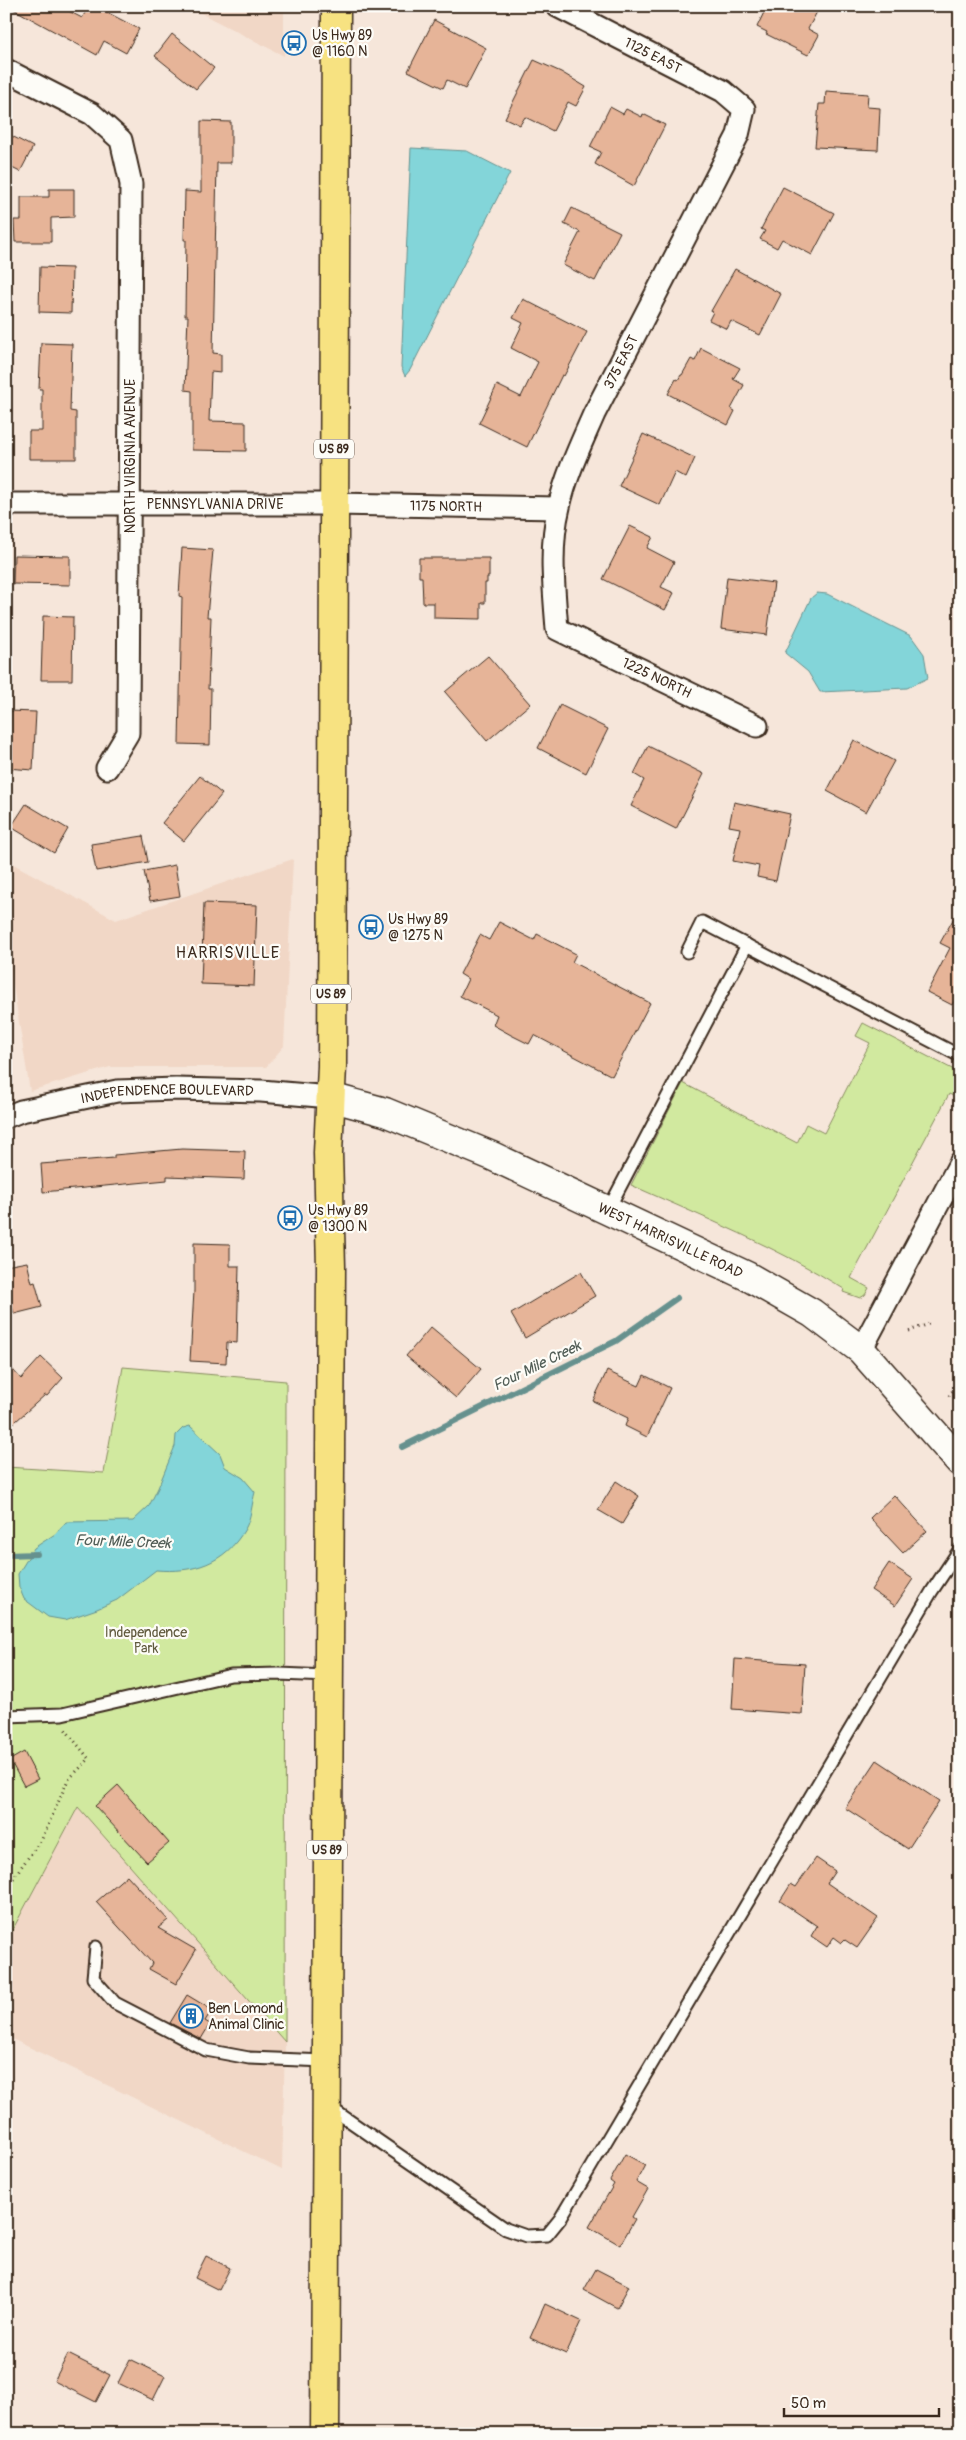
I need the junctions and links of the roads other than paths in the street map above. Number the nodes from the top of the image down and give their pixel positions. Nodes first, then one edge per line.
1 (336, 6) edge
2 (558, 6) edge
3 (6, 70) edge
4 (744, 109) joint
5 (6, 504) edge
6 (131, 504) junction
7 (334, 504) junction
8 (558, 508) junction
9 (556, 629) joint
10 (757, 726) dead end
11 (107, 768) dead end
12 (747, 945) junction
13 (687, 952) dead end
14 (960, 1056) edge
15 (330, 1097) junction
16 (6, 1117) edge
17 (960, 1163) edge
18 (608, 1210) junction
19 (861, 1350) junction
20 (960, 1462) edge
21 (960, 1549) edge
22 (328, 1676) junction
23 (6, 1716) edge
24 (96, 1947) dead end
25 (327, 2061) junction
26 (326, 2105) junction
27 (325, 2434) edge

1 - 7 main road, US 89
2 - 4 street, 1125 EAST
3 - 6 street, NORTH VIRGINIA AVENUE
4 - 8 street, 375 EAST
5 - 6 street, PENNSYLVANIA DRIVE
6 - 7 street, PENNSYLVANIA DRIVE
6 - 11 street, NORTH VIRGINIA AVENUE
7 - 8 street, 1175 NORTH
7 - 15 main road, US 89
8 - 9 street, 375 EAST
9 - 10 street, 1225 NORTH
12 - 13 lane
12 - 14 lane
12 - 18 lane
15 - 16 street, INDEPENDENCE BOULEVARD
15 - 18 main road, WEST HARRISVILLE ROAD
15 - 22 main road, US 89
17 - 19 street
18 - 19 main road, WEST HARRISVILLE ROAD
19 - 20 main road, WEST HARRISVILLE ROAD
21 - 26 lane
22 - 23 lane
22 - 25 main road, US 89
24 - 25 lane
25 - 26 main road, US 89
26 - 27 main road, US 89

